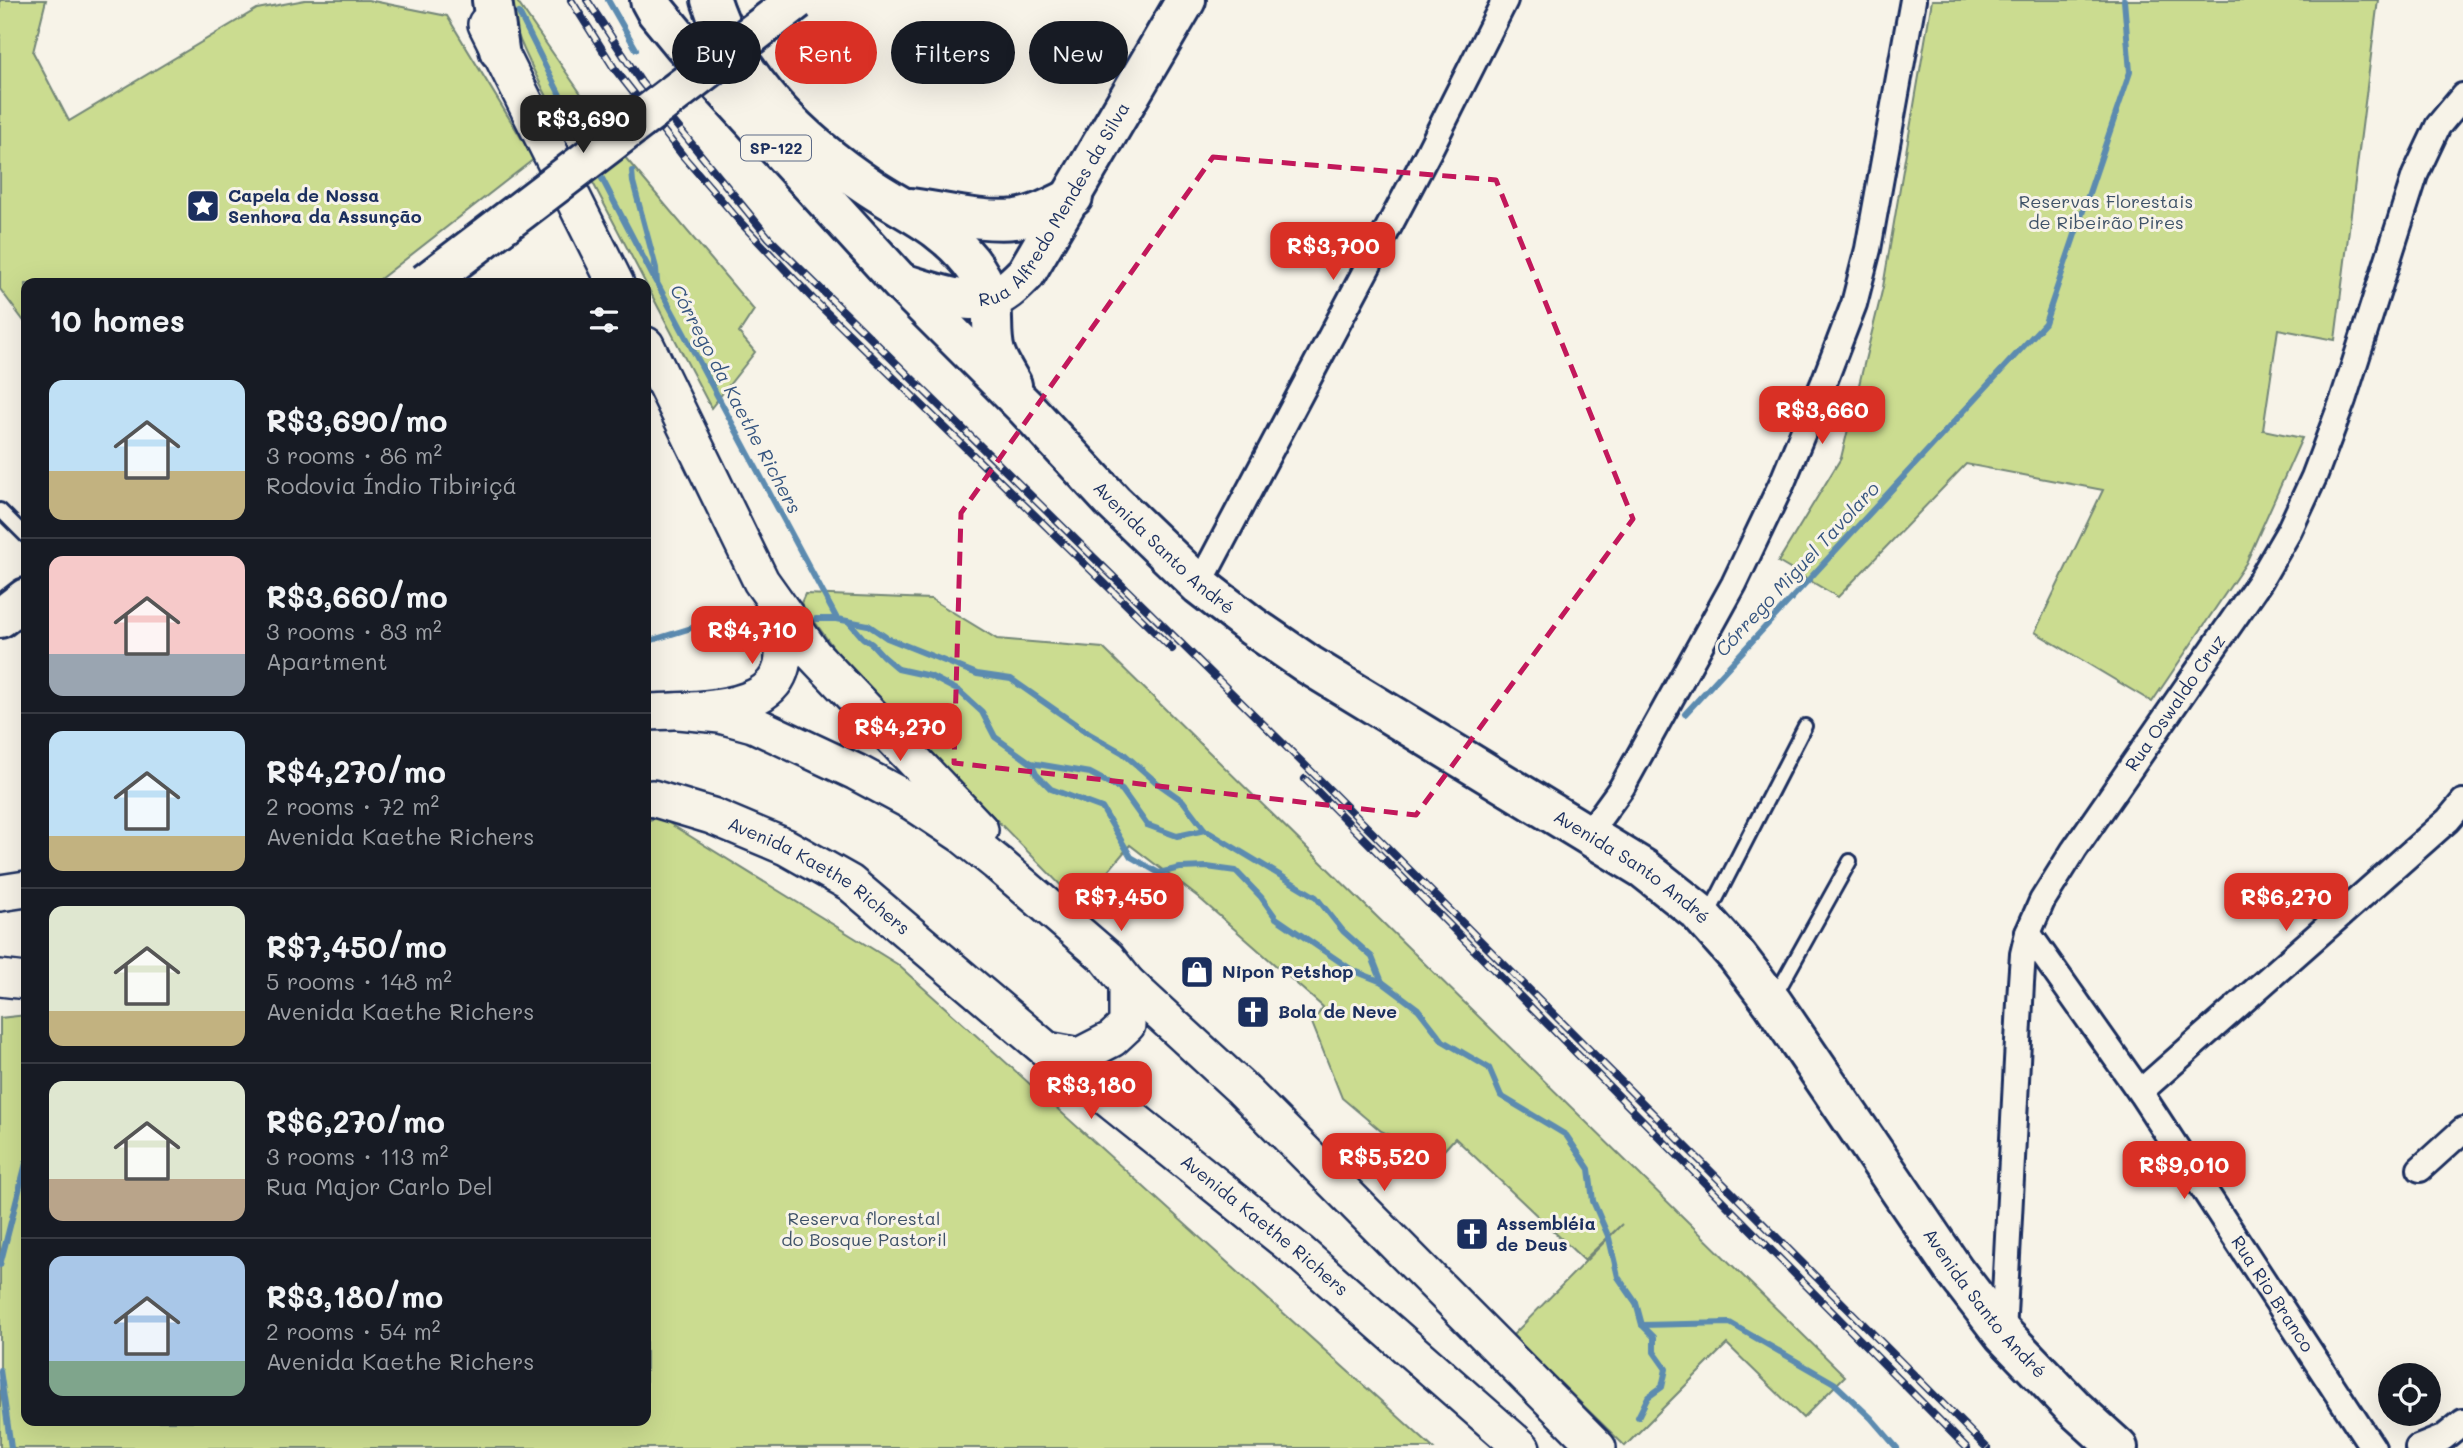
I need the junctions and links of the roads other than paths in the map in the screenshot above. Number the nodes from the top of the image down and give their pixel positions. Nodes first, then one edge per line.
1 (473, 0) edge
2 (492, 0) edge
3 (711, 0) edge
4 (797, 0) edge
5 (1186, 0) edge
6 (1506, 0) edge
7 (1913, 0) edge
8 (651, 4) edge
9 (499, 50) junction
10 (2463, 96) edge
11 (1073, 197) junction
12 (905, 207) junction
13 (953, 243) junction
14 (433, 278) edge
15 (613, 278) edge
16 (900, 282) junction
17 (990, 299) junction
18 (651, 355) edge
19 (1026, 408) junction
20 (0, 510) edge
21 (21, 531) edge
22 (761, 581) junction
23 (1199, 584) junction
24 (21, 602) edge
25 (0, 618) edge
26 (662, 711) edge
27 (1805, 726) dead end
28 (651, 798) edge
29 (2463, 802) edge
30 (1588, 834) junction
31 (1850, 861) dead end
32 (21, 890) edge
33 (0, 894) edge
34 (1705, 920) junction
35 (1070, 924) junction
36 (2028, 933) junction
37 (0, 978) edge
38 (21, 980) edge
39 (1127, 983) junction
40 (1772, 1002) junction
41 (1047, 1050) junction
42 (2140, 1092) junction
43 (2463, 1130) edge
44 (2420, 1169) dead end
45 (2003, 1334) junction
46 (2463, 1422) edge
47 (1522, 1448) edge
48 (1598, 1448) edge
49 (2118, 1448) edge
50 (2373, 1448) edge
51 (2418, 1448) edge

1 - 9 main road
2 - 9 highway
3 - 12 highway, SP-122
4 - 14 highway, bridge
5 - 11 highway, Rua Alfredo Mendes da Silva
6 - 23 street
7 - 30 street
8 - 16 highway, SP-122
9 - 15 main road
10 - 36 street, Rua Oswaldo Cruz
11 - 12 highway
11 - 17 highway, Rua Alfredo Mendes da Silva
12 - 13 highway, SP-122
13 - 16 highway
13 - 17 highway, SP-122
16 - 17 highway, Rua Alfredo Mendes da Silva
16 - 19 highway, Avenida Santo André
17 - 19 highway, Avenida Santo André
18 - 22 main road
19 - 23 highway, Avenida Santo André
20 - 21 lane
22 - 26 main road
22 - 35 main road
23 - 30 highway, Avenida Santo André
24 - 25 highway
26 - 35 main road
27 - 34 lane
28 - 41 main road, Avenida Kaethe Richers
29 - 42 street
30 - 34 highway, Avenida Santo André
31 - 40 lane
32 - 33 main road
34 - 40 highway, Avenida Santo André
35 - 39 main road
36 - 42 street, Rua Rio Branco
36 - 45 street, Rua Oswaldo Cruz
37 - 38 main road
39 - 41 main road
39 - 48 main road
40 - 45 highway, Avenida Santo André
41 - 47 main road, Avenida Kaethe Richers
42 - 50 street, Rua Rio Branco
43 - 44 street
45 - 49 highway, Avenida Santo André
46 - 51 street

